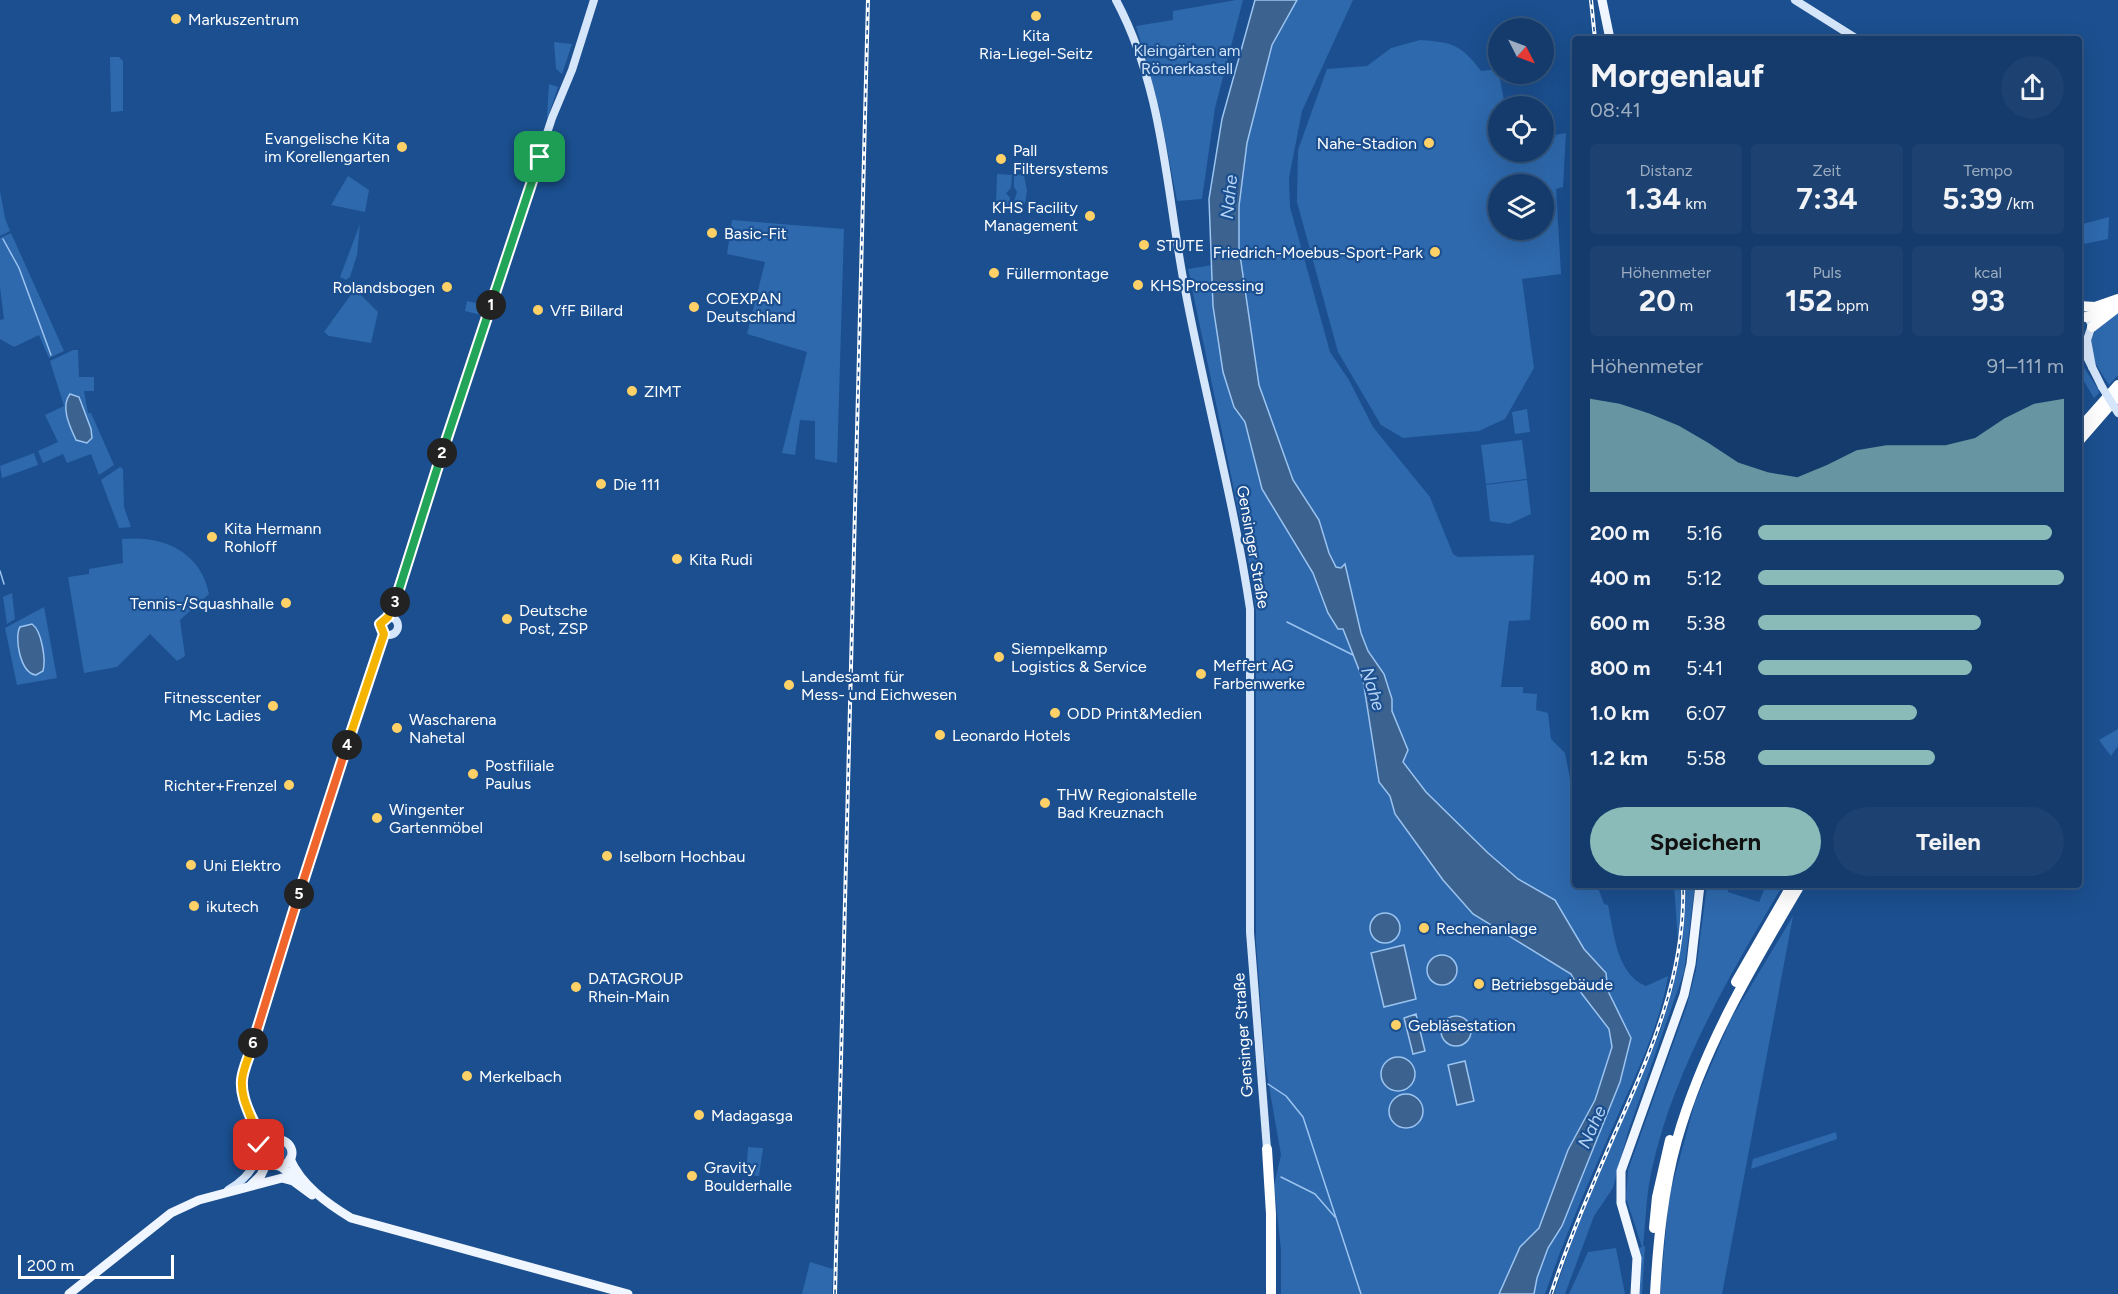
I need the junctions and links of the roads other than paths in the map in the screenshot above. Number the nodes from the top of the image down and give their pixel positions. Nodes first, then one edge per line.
1 (594, 0) edge
2 (1116, 0) edge
3 (1602, 0) edge
4 (1795, 0) edge
5 (1609, 36) edge
6 (1852, 36) edge
7 (2118, 299) edge
8 (2082, 306) edge
9 (2118, 307) edge
10 (2086, 324) edge
11 (2082, 346) edge
12 (2092, 367) junction
13 (2118, 385) edge
14 (2118, 396) edge
15 (2118, 413) edge
16 (2082, 426) edge
17 (2082, 438) edge
18 (391, 618) junction
19 (388, 634) junction
20 (1700, 888) edge
21 (1789, 888) edge
22 (1798, 888) edge
23 (254, 1120) junction
24 (277, 1141) junction
25 (267, 1149) junction
26 (1267, 1149) joint
27 (290, 1159) junction
28 (275, 1164) junction
29 (252, 1185) junction
30 (222, 1194) junction
31 (312, 1195) junction
32 (351, 1218) junction
33 (125, 1249) junction
34 (69, 1294) edge
35 (78, 1294) edge
36 (628, 1294) edge
37 (1271, 1294) edge
38 (1635, 1294) edge
39 (1648, 1294) edge
40 (1655, 1294) edge

1 - 18 street
2 - 26 street, Gensinger Straße
3 - 5 main road
4 - 6 street
7 - 8 highway
7 - 10 highway
9 - 10 highway
10 - 12 street
11 - 12 street
12 - 15 street, bridge
13 - 16 highway
14 - 17 highway
18 - 19 street
18 - 19 street
19 - 23 street
19 - 24 street
20 - 38 main road
21 - 39 highway
22 - 40 highway
23 - 25 street
23 - 30 street
24 - 25 main road
24 - 27 main road
25 - 28 main road
26 - 37 highway
27 - 28 main road
27 - 32 main road
28 - 29 main road
28 - 31 main road
29 - 30 main road
29 - 31 main road
30 - 33 main road
31 - 32 main road
32 - 36 main road
33 - 34 main road
33 - 35 main road

